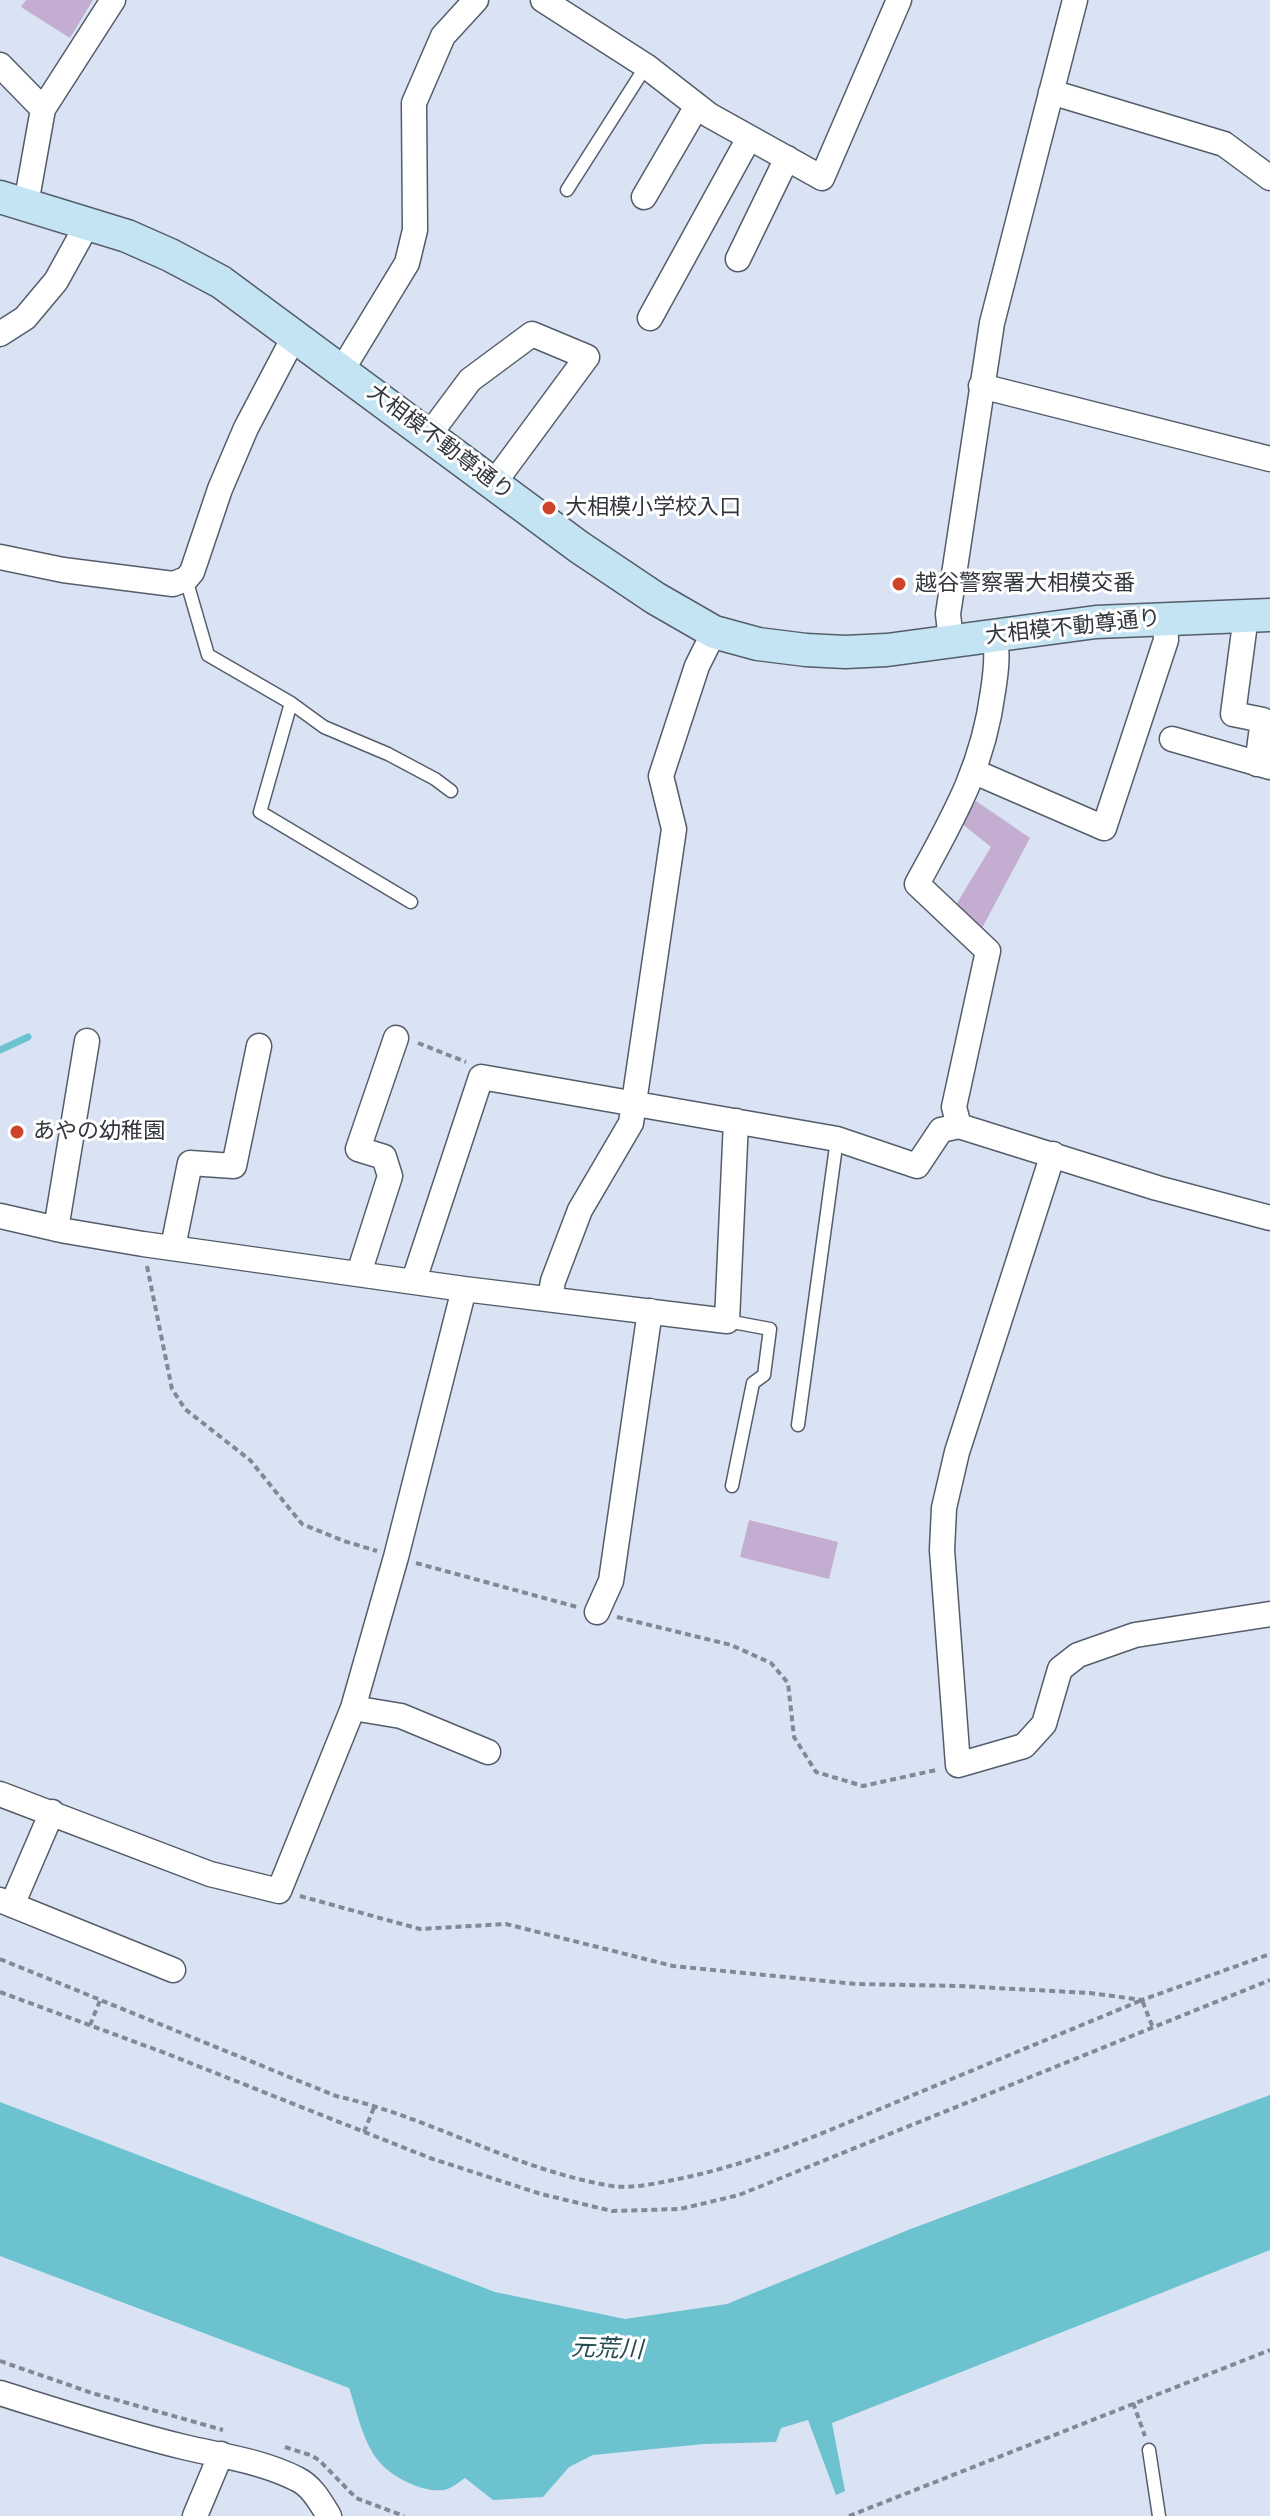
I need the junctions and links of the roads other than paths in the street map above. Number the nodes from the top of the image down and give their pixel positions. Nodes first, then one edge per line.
1 (113, 0) edge
2 (476, 0) edge
3 (543, 0) edge
4 (899, 0) edge
5 (1075, 0) edge
6 (0, 65) edge
7 (646, 66) junction
8 (1051, 92) junction
9 (697, 106) junction
10 (43, 109) junction
11 (749, 138) junction
12 (787, 158) junction
13 (1270, 178) edge
14 (567, 190) dead end
15 (644, 197) dead end
16 (13, 200) edge
17 (88, 223) junction
18 (738, 259) dead end
19 (650, 318) dead end
20 (0, 334) edge
21 (295, 335) junction
22 (342, 370) junction
23 (981, 386) junction
24 (429, 435) junction
25 (1270, 459) edge
26 (494, 483) junction
27 (0, 557) edge
28 (186, 579) junction
29 (1258, 616) edge
30 (1165, 618) junction
31 (714, 632) junction
32 (995, 636) junction
33 (951, 641) junction
34 (291, 703) junction
35 (1172, 739) dead end
36 (1263, 766) edge
37 (975, 772) junction
38 (451, 791) dead end
39 (411, 902) dead end
40 (396, 1038) road end
41 (87, 1041) dead end
42 (259, 1046) dead end
43 (634, 1105) junction
44 (736, 1121) junction
45 (959, 1126) junction
46 (837, 1139) junction
47 (1053, 1154) junction
48 (0, 1216) edge
49 (1270, 1218) edge
50 (56, 1229) junction
51 (173, 1247) junction
52 (359, 1273) junction
53 (414, 1280) junction
54 (464, 1289) junction
55 (550, 1298) junction
56 (650, 1311) junction
57 (727, 1321) junction
58 (798, 1425) dead end
59 (732, 1486) dead end
60 (597, 1612) road end
61 (1270, 1614) edge
62 (353, 1708) junction
63 (488, 1752) dead end
64 (0, 1794) edge
65 (52, 1812) junction
66 (6, 1903) edge
67 (173, 1970) dead end
68 (0, 2393) edge
69 (1149, 2450) dead end
70 (221, 2454) junction
71 (195, 2516) edge
72 (329, 2516) edge
73 (1159, 2516) edge

1 - 10 street
2 - 22 street
3 - 7 street
4 - 12 street
5 - 8 street
6 - 10 street
7 - 9 street
7 - 14 lane
8 - 13 street
8 - 23 street
9 - 11 street
9 - 15 street
10 - 16 street
11 - 12 street
11 - 19 street
12 - 18 street
16 - 17 street, 大相模不動尊通り
17 - 20 street
17 - 21 street, 大相模不動尊通り
21 - 22 street, 大相模不動尊通り
21 - 28 street
22 - 24 street, 大相模不動尊通り
23 - 25 street
23 - 33 street
24 - 26 street, 大相模不動尊通り
24 - 26 street
26 - 31 street, 大相模不動尊通り
27 - 28 street
28 - 34 lane
29 - 30 street, 大相模不動尊通り
29 - 36 street
30 - 32 street, 大相模不動尊通り
30 - 37 street
31 - 33 street, 大相模不動尊通り
31 - 43 street
32 - 33 street, 大相模不動尊通り
32 - 37 street
34 - 38 lane
34 - 39 lane
35 - 36 street
37 - 45 street
40 - 52 street
41 - 50 street
42 - 51 street
43 - 44 street
43 - 53 street
43 - 55 street
44 - 46 street
44 - 57 street
45 - 46 street
45 - 47 street
46 - 58 lane
47 - 49 street
47 - 61 street
48 - 50 street
50 - 51 street
51 - 52 street
52 - 53 street
53 - 54 street
54 - 55 street
54 - 62 street
55 - 56 street
56 - 57 street
56 - 60 street
57 - 59 lane
62 - 63 street
62 - 65 street
64 - 65 street
65 - 66 street
66 - 67 street
68 - 70 street
69 - 73 lane
70 - 71 street
70 - 72 street

